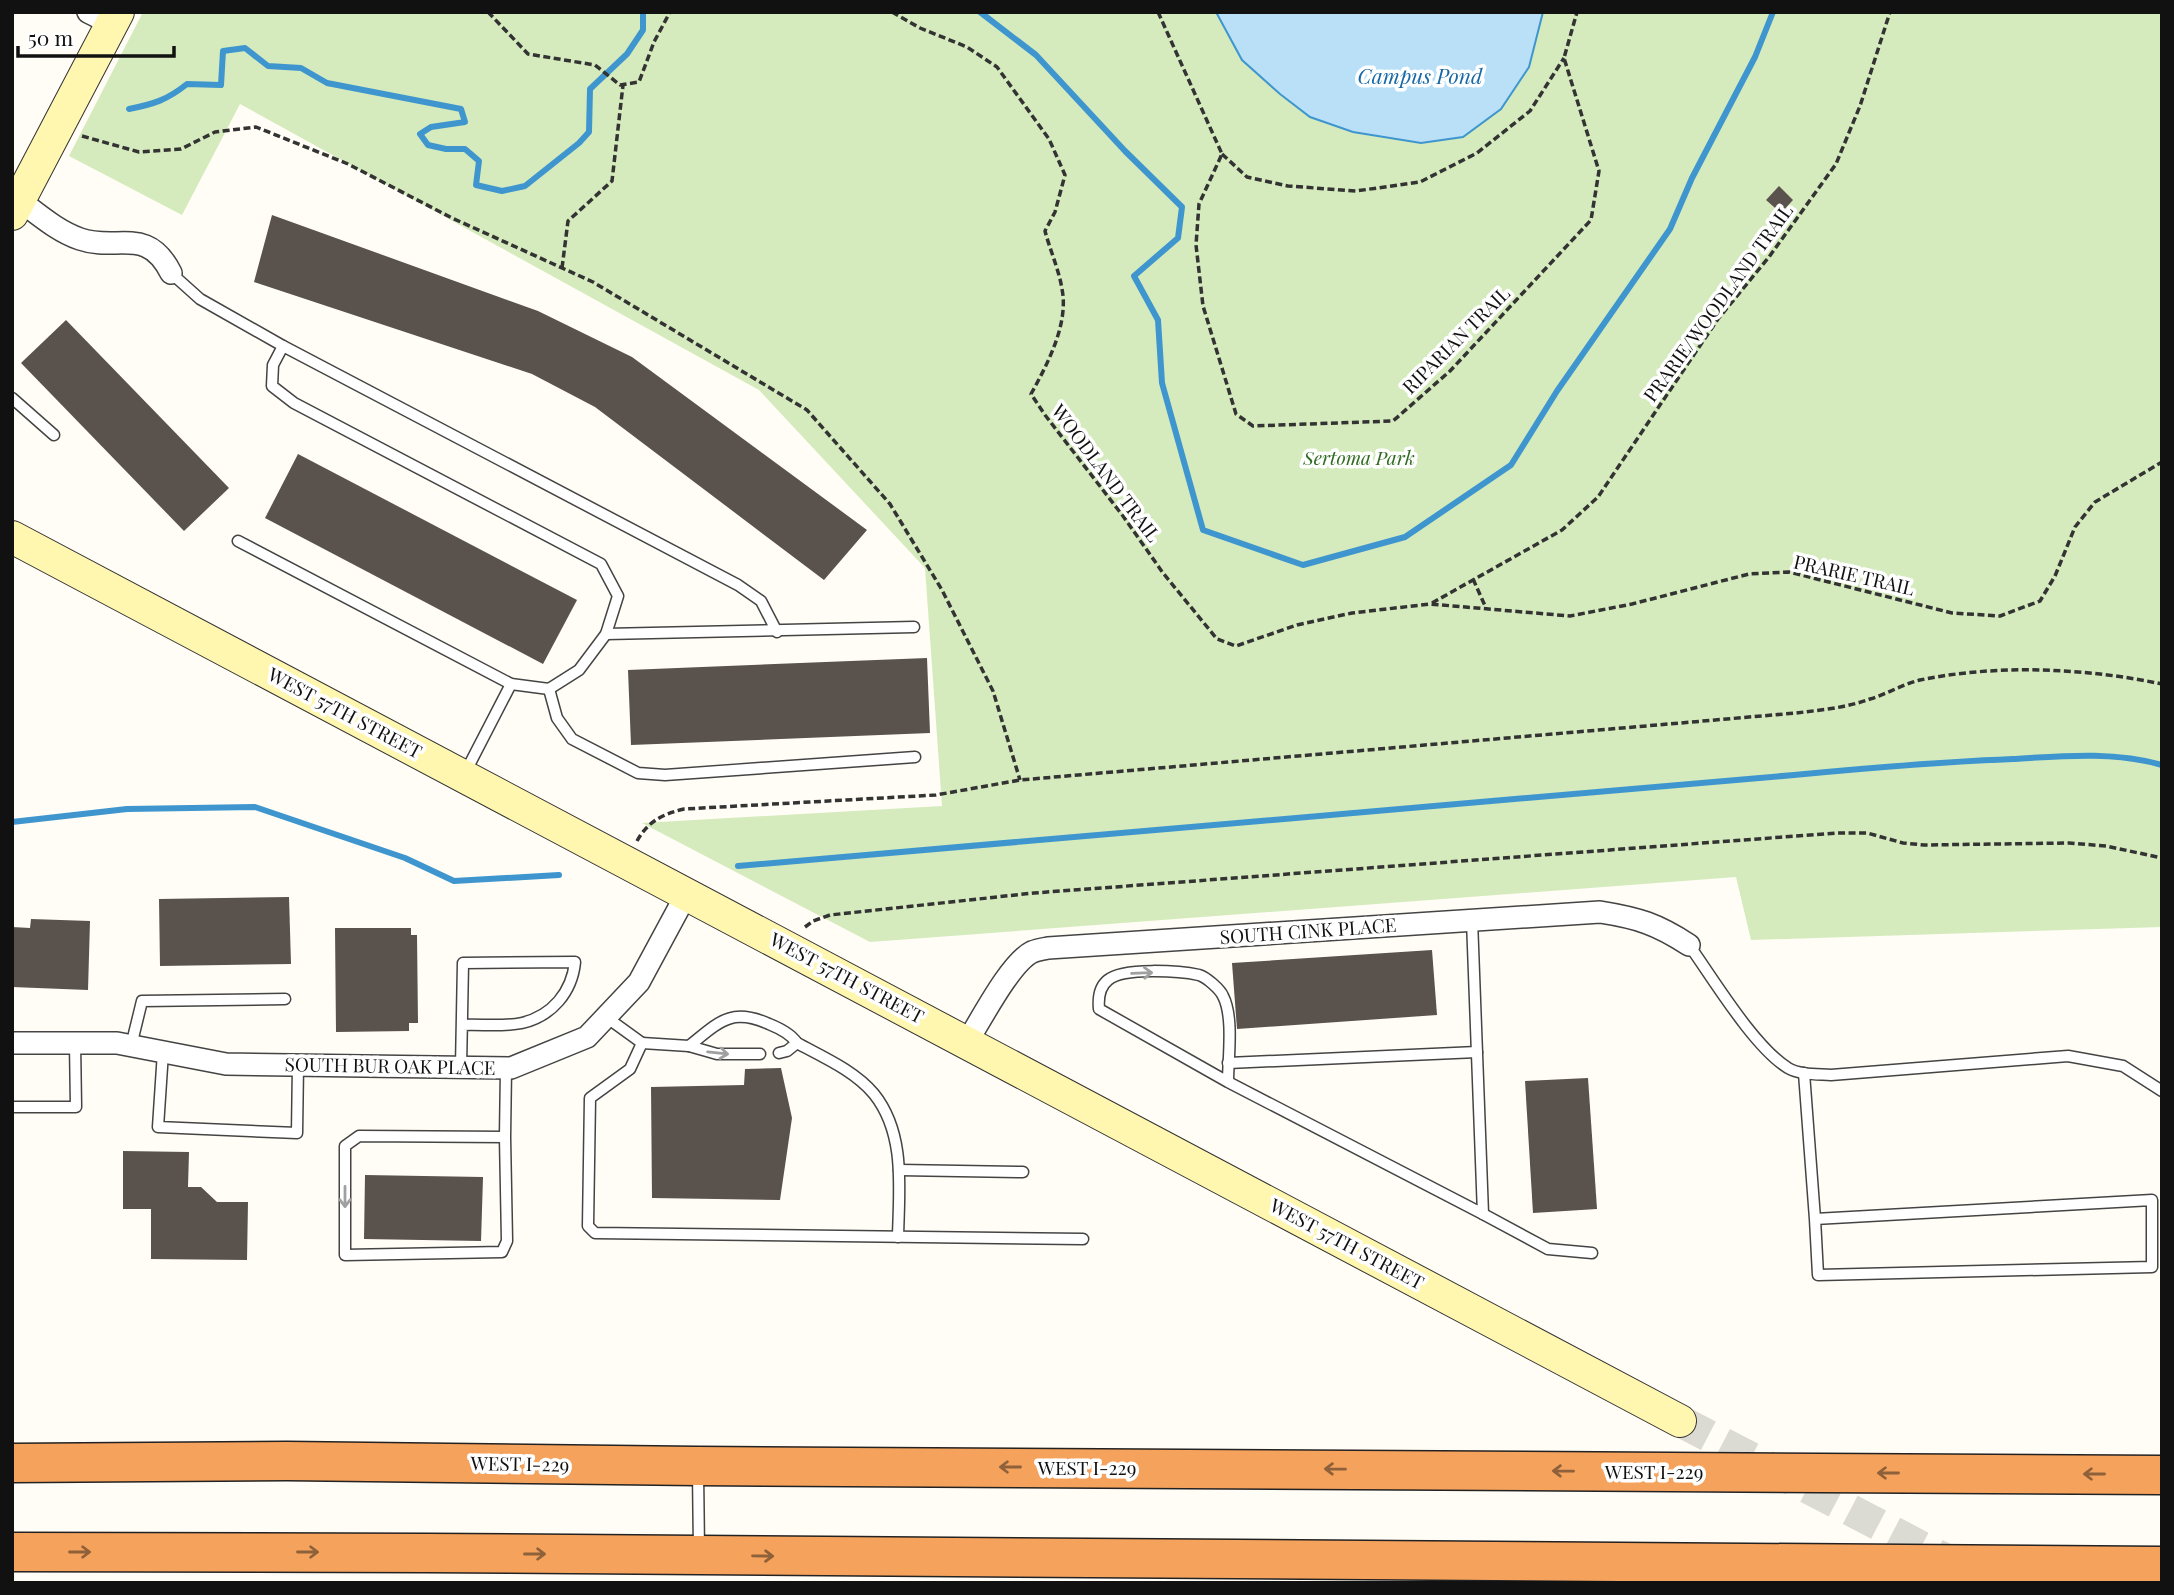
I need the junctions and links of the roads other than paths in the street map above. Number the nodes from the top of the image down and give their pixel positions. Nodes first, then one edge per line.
1 (106, 16) edge
2 (17, 199) edge
3 (171, 273) joint
4 (283, 345) junction
5 (12, 398) edge
6 (54, 435) dead end
7 (12, 537) edge
8 (238, 541) dead end
9 (914, 627) dead end
10 (777, 632) junction
11 (606, 634) junction
12 (510, 684) junction
13 (549, 689) junction
14 (915, 757) dead end
15 (464, 775) junction
16 (687, 893) junction
17 (1472, 920) junction
18 (1689, 945) joint
19 (285, 999) dead end
20 (606, 1017) junction
21 (461, 1025) junction
22 (967, 1042) junction
23 (12, 1043) edge
24 (642, 1043) junction
25 (797, 1043) junction
26 (75, 1044) junction
27 (689, 1045) junction
28 (131, 1046) junction
29 (163, 1052) junction
30 (1477, 1052) junction
31 (779, 1053) dead end
32 (760, 1054) dead end
33 (1228, 1063) junction
34 (298, 1065) junction
35 (461, 1067) junction
36 (506, 1068) junction
37 (1804, 1073) junction
38 (1228, 1082) junction
39 (2162, 1091) edge
40 (12, 1107) edge
41 (505, 1137) junction
42 (899, 1170) junction
43 (1023, 1172) dead end
44 (1483, 1214) junction
45 (1815, 1219) junction
46 (898, 1237) junction
47 (1083, 1239) dead end
48 (1592, 1254) dead end
49 (1680, 1421) tunnel mouth
50 (12, 1446) edge
51 (287, 1461) junction
52 (12, 1463) edge
53 (698, 1466) junction
54 (2162, 1475) edge
55 (18, 1552) edge
56 (700, 1555) junction
57 (2162, 1566) edge

1 - 2 main road
2 - 3 street
3 - 4 lane
4 - 10 lane
4 - 11 lane
5 - 6 lane
7 - 15 main road, WEST 57TH STREET
8 - 12 lane
9 - 10 lane
10 - 11 lane
11 - 13 lane
12 - 13 lane
12 - 15 lane
13 - 14 lane
15 - 16 main road, WEST 57TH STREET
16 - 20 street, SOUTH BUR OAK PLACE
16 - 22 main road, WEST 57TH STREET
17 - 18 street, SOUTH CINK PLACE
17 - 22 street, SOUTH CINK PLACE
17 - 30 lane
18 - 37 lane
19 - 28 lane
20 - 24 lane
20 - 36 street, SOUTH BUR OAK PLACE
21 - 21 lane
21 - 35 lane
22 - 49 main road, WEST 57TH STREET
23 - 26 street, SOUTH BUR OAK PLACE
24 - 27 lane
24 - 46 lane
25 - 27 lane
25 - 31 lane
25 - 42 lane
26 - 28 street, SOUTH BUR OAK PLACE
26 - 40 lane
27 -> 32 lane
28 - 29 street, SOUTH BUR OAK PLACE
29 - 34 street, SOUTH BUR OAK PLACE
29 - 34 lane
30 - 33 lane
30 - 44 lane
33 - 38 lane
38 -> 33 lane
34 - 35 street, SOUTH BUR OAK PLACE
35 - 36 street, SOUTH BUR OAK PLACE
36 - 41 lane
37 - 39 lane
37 - 45 lane
38 - 44 lane
41 -> 41 lane
42 - 43 lane
42 - 46 lane
44 - 48 lane
45 - 45 lane
46 - 47 lane
50 - 51 highway
51 - 52 highway, WEST I-229
51 - 53 highway, WEST I-229
54 -> 53 highway, WEST I-229
53 - 56 lane
55 -> 56 highway
56 -> 57 highway

